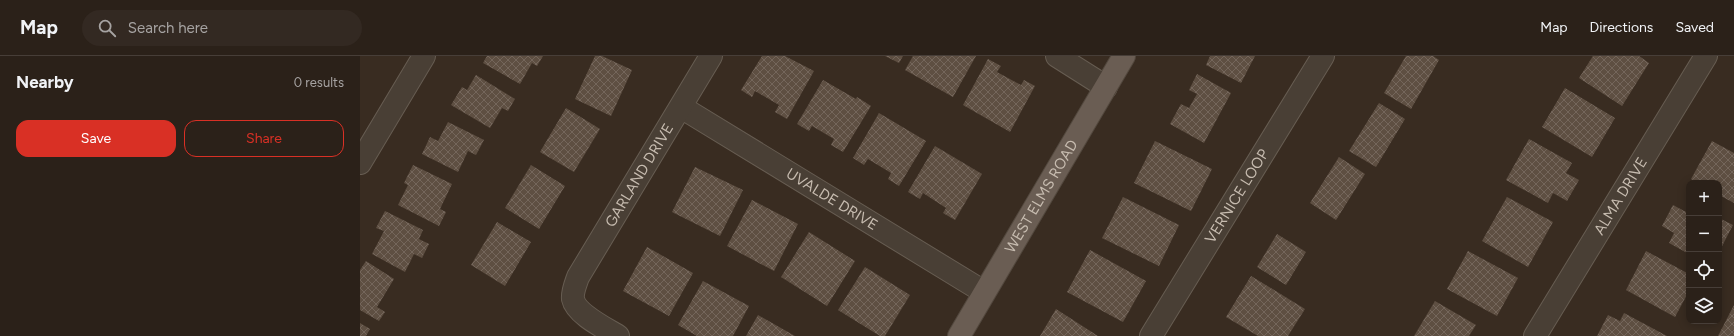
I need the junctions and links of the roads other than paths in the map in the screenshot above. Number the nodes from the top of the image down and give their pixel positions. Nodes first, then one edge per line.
1 (424, 56) edge
2 (712, 56) edge
3 (1057, 56) edge
4 (1124, 56) edge
5 (1323, 56) edge
6 (1706, 56) edge
7 (1106, 87) junction
8 (681, 107) junction
9 (360, 163) edge
10 (984, 292) junction
11 (618, 336) edge
12 (959, 336) edge
13 (1151, 336) edge
14 (1535, 336) edge

1 - 9 street
2 - 8 street, GARLAND DRIVE
3 - 7 street
4 - 7 main road, WEST ELMS ROAD
5 - 13 street, VERNICE LOOP
6 - 14 street, ALMA DRIVE
7 - 10 main road, WEST ELMS ROAD
8 - 10 street, UVALDE DRIVE
8 - 11 street, GARLAND DRIVE
10 - 12 main road, WEST ELMS ROAD

